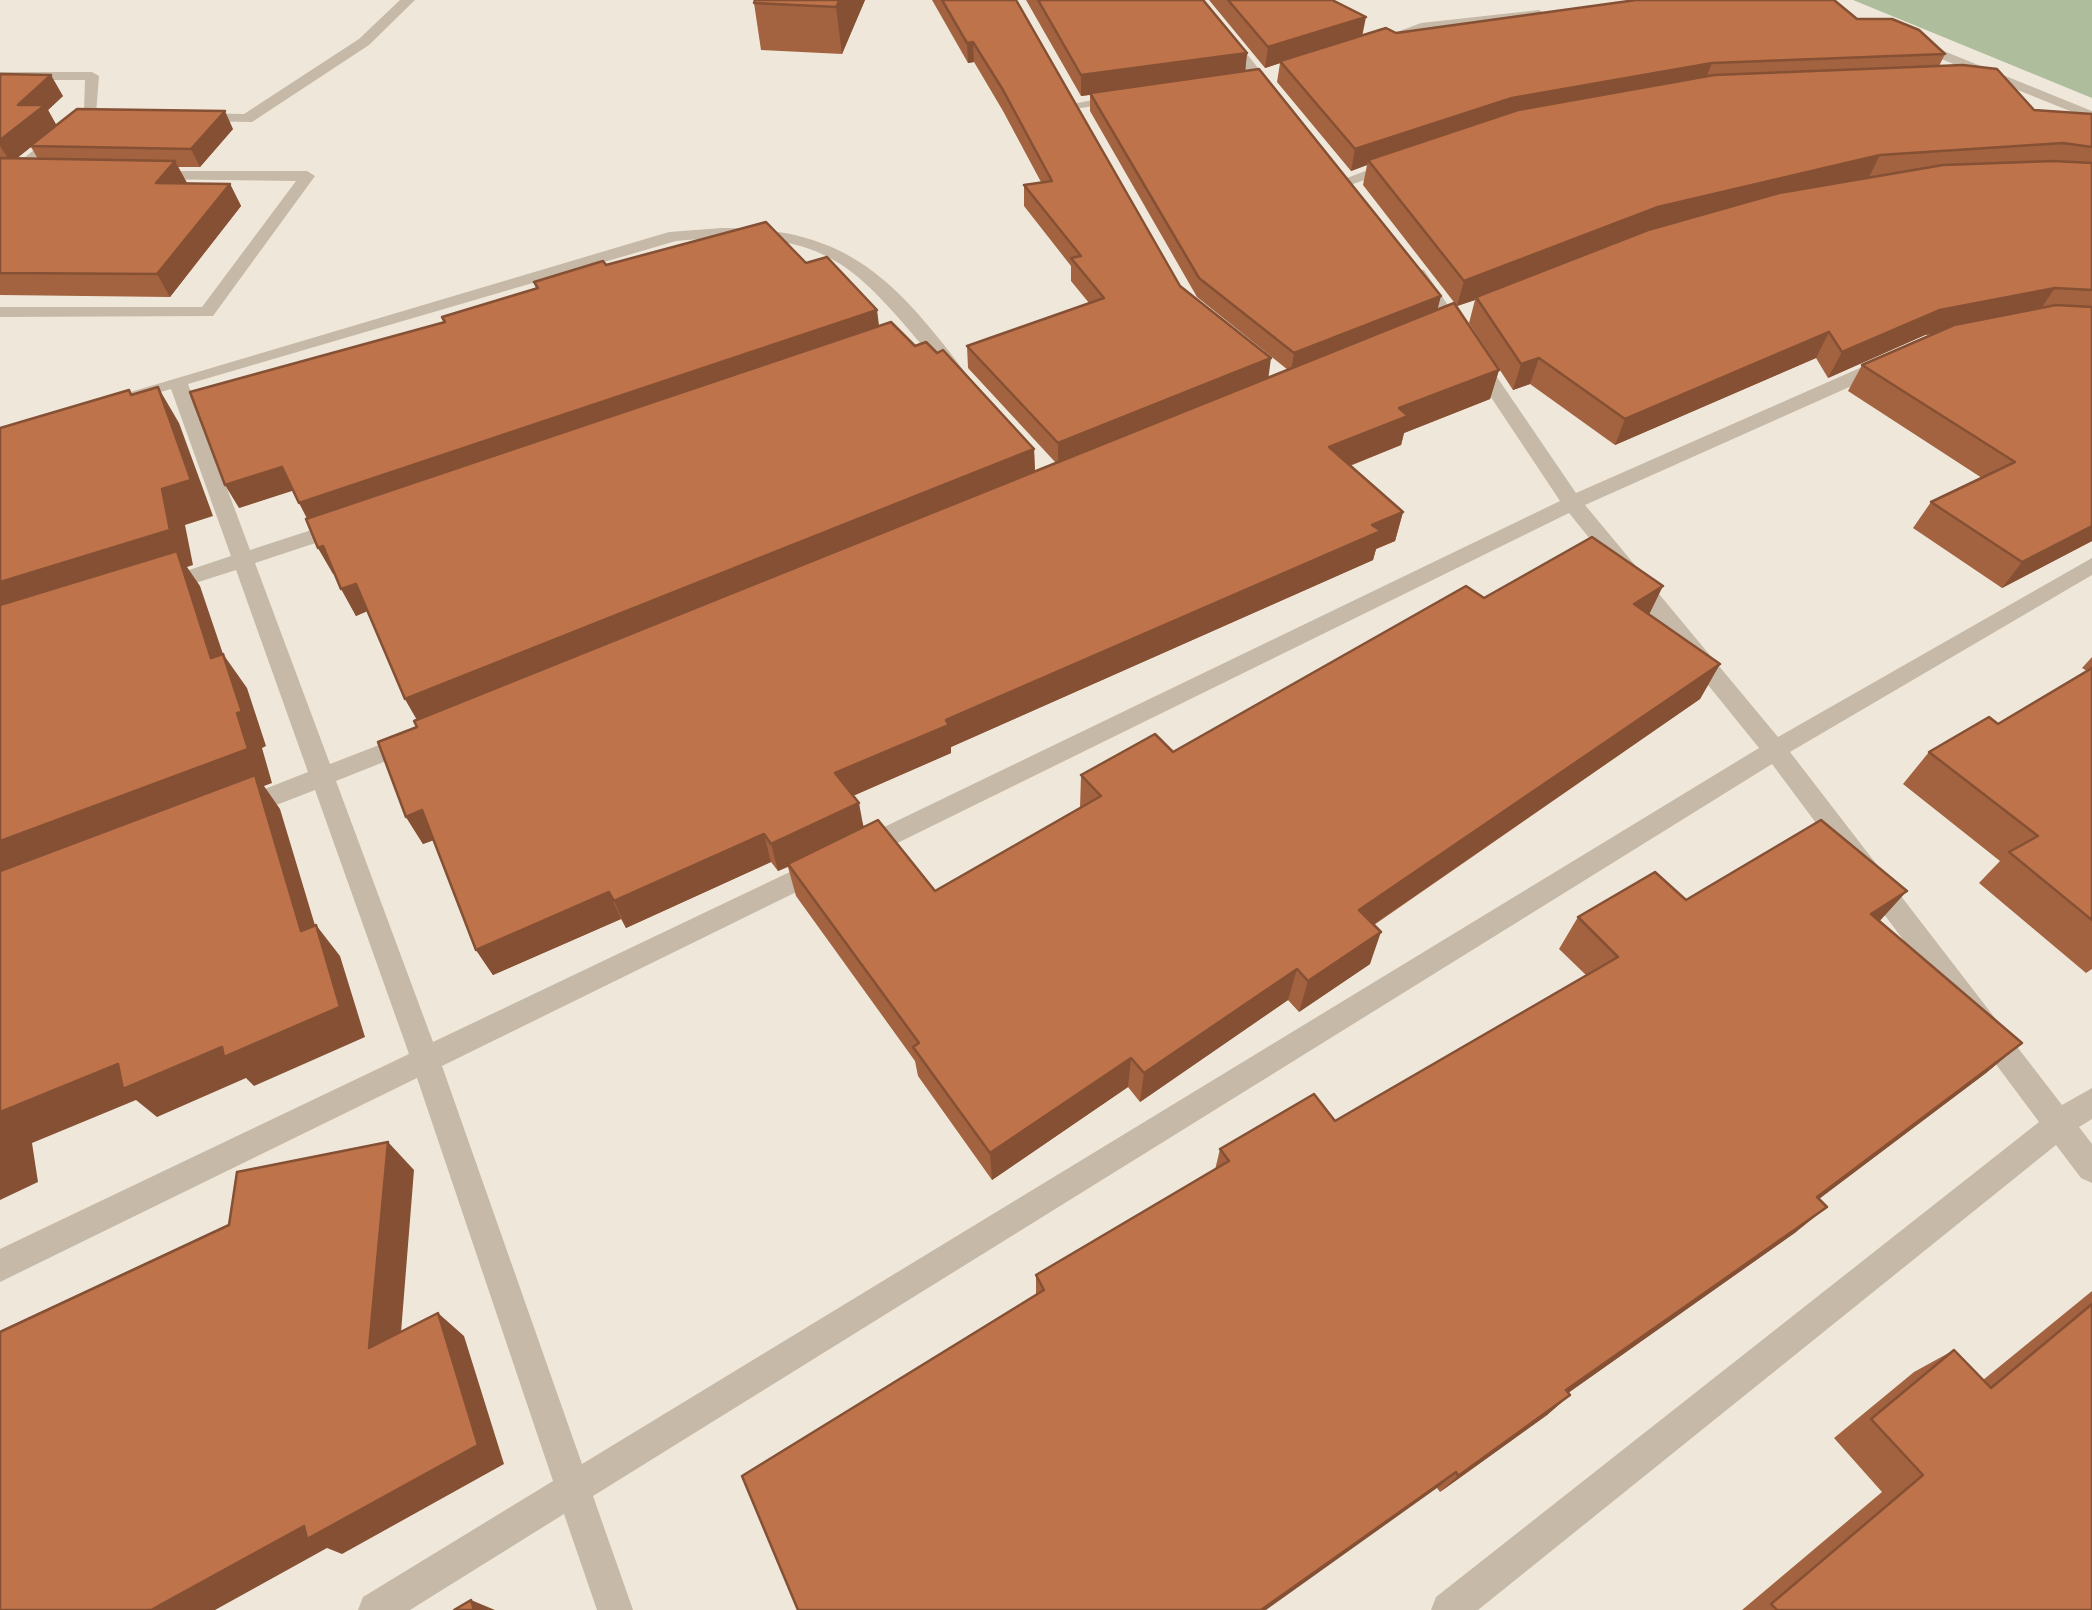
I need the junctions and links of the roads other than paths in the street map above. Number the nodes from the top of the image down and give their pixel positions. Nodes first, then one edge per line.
1 (408, 0) edge
2 (1197, 0) edge
3 (1557, 12) edge
4 (1896, 36) edge
5 (1367, 45) edge
6 (0, 76) edge
7 (2002, 79) junction
8 (1962, 81) edge
9 (1148, 95) edge
10 (1283, 108) edge
11 (91, 111) junction
12 (110, 112) edge
13 (188, 116) edge
14 (2092, 116) edge
15 (1084, 122) edge
16 (1418, 157) edge
17 (7, 172) edge
18 (54, 173) edge
19 (132, 174) edge
20 (1347, 181) edge
21 (1406, 258) edge
22 (0, 312) edge
23 (1914, 350) edge
24 (178, 381) junction
25 (980, 398) edge
26 (71, 413) edge
27 (1572, 503) junction
28 (358, 522) edge
29 (246, 560) junction
30 (2092, 565) edge
31 (151, 590) edge
32 (432, 733) edge
33 (1775, 750) junction
34 (322, 778) junction
35 (215, 819) edge
36 (426, 1061) junction
37 (2092, 1102) edge
38 (2058, 1124) junction
39 (2092, 1168) edge
40 (0, 1266) edge
41 (572, 1489) junction
42 (376, 1610) edge
43 (616, 1610) edge
44 (1449, 1610) edge

1 - 13 street
2 - 10 street
3 - 5 street
4 - 7 street
6 - 11 street
7 - 8 street
7 - 14 street
9 - 15 street
11 - 12 street
11 - 17 street
16 - 20 street
17 - 18 street
19 - 22 street
21 - 27 street
23 - 27 street
24 - 25 street
24 - 26 street
24 - 29 street
27 - 33 street
27 - 36 street
28 - 29 street
29 - 31 street
29 - 34 street
30 - 33 street
32 - 34 street
33 - 38 street
33 - 41 street
34 - 35 street
34 - 36 street
36 - 40 street
36 - 41 street
37 - 38 street
38 - 39 street
38 - 44 street
41 - 42 street
41 - 43 street

